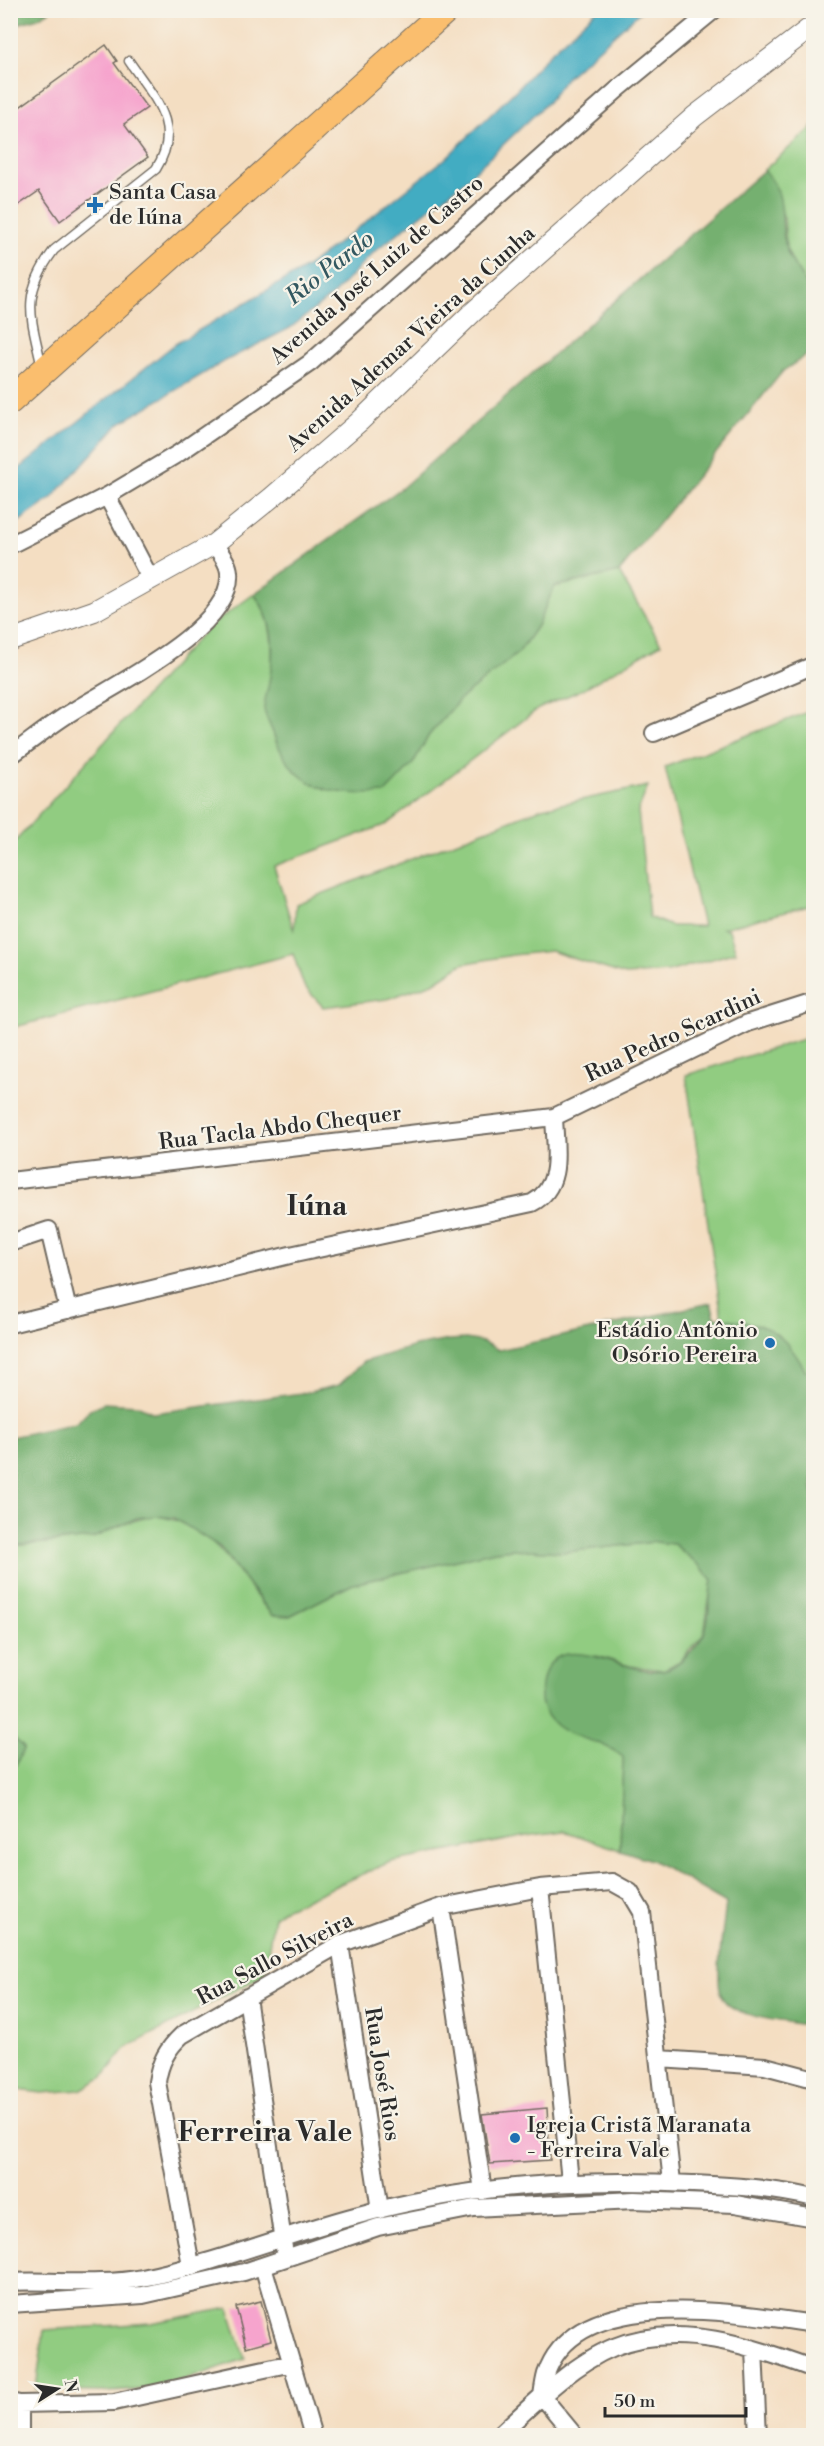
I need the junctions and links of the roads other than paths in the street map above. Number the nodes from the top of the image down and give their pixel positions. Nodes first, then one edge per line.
1 (446, 10) edge
2 (714, 10) edge
3 (813, 25) edge
4 (129, 60) dead end
5 (43, 373) junction
6 (10, 401) edge
7 (107, 496) junction
8 (214, 544) junction
9 (10, 545) edge
10 (151, 580) junction
11 (10, 640) edge
12 (813, 665) edge
13 (654, 733) dead end
14 (10, 756) edge
15 (813, 1002) edge
16 (554, 1118) junction
17 (10, 1181) edge
18 (10, 1242) edge
19 (68, 1310) junction
20 (10, 1324) edge
21 (540, 1888) junction
22 (441, 1907) junction
23 (340, 1944) junction
24 (247, 1997) junction
25 (658, 2059) junction
26 (813, 2079) edge
27 (570, 2181) junction
28 (672, 2182) junction
29 (483, 2191) junction
30 (813, 2198) edge
31 (380, 2210) junction
32 (813, 2217) edge
33 (282, 2238) junction
34 (286, 2258) junction
35 (191, 2265) junction
36 (263, 2266) junction
37 (10, 2282) edge
38 (10, 2304) edge
39 (813, 2324) edge
40 (754, 2349) junction
41 (292, 2363) junction
42 (813, 2369) edge
43 (542, 2396) junction
44 (15, 2403) edge
45 (20, 2436) edge
46 (313, 2436) edge
47 (498, 2436) edge
48 (576, 2436) edge
49 (758, 2436) edge

1 - 5 main road
2 - 7 street, Avenida José Luiz de Castro
3 - 8 street, Avenida Ademar Vieira da Cunha
4 - 5 lane
5 - 6 main road
7 - 9 street, Avenida José Luiz de Castro
7 - 10 street
8 - 10 street, Avenida Ademar Vieira da Cunha
8 - 14 street
10 - 11 street, Avenida Ademar Vieira da Cunha
12 - 13 street
15 - 16 street, Rua Pedro Scardini
16 - 17 street, Rua Tacla Abdo Chequer
16 - 19 street
18 - 19 street
19 - 20 street
21 - 22 street, Rua Sallo Silveira
21 - 25 street, Rua Sallo Silveira
21 - 27 street
22 - 23 street, Rua Sallo Silveira
22 - 29 street
23 - 24 street, Rua Sallo Silveira
23 - 31 street, Rua José Rios
24 - 33 street
24 - 35 street, Rua Sallo Silveira
25 - 26 street
25 - 28 street
27 - 28 street
27 - 29 street
28 - 30 street
29 - 31 street
31 - 33 street
32 - 34 street
33 - 34 street
33 - 35 street
34 - 36 street
35 - 37 street
36 - 38 street
36 - 41 street
39 - 43 street
40 - 42 street
40 - 43 street
40 - 49 street
41 - 44 street
41 - 46 street
43 - 47 street
43 - 48 street
44 - 45 street

